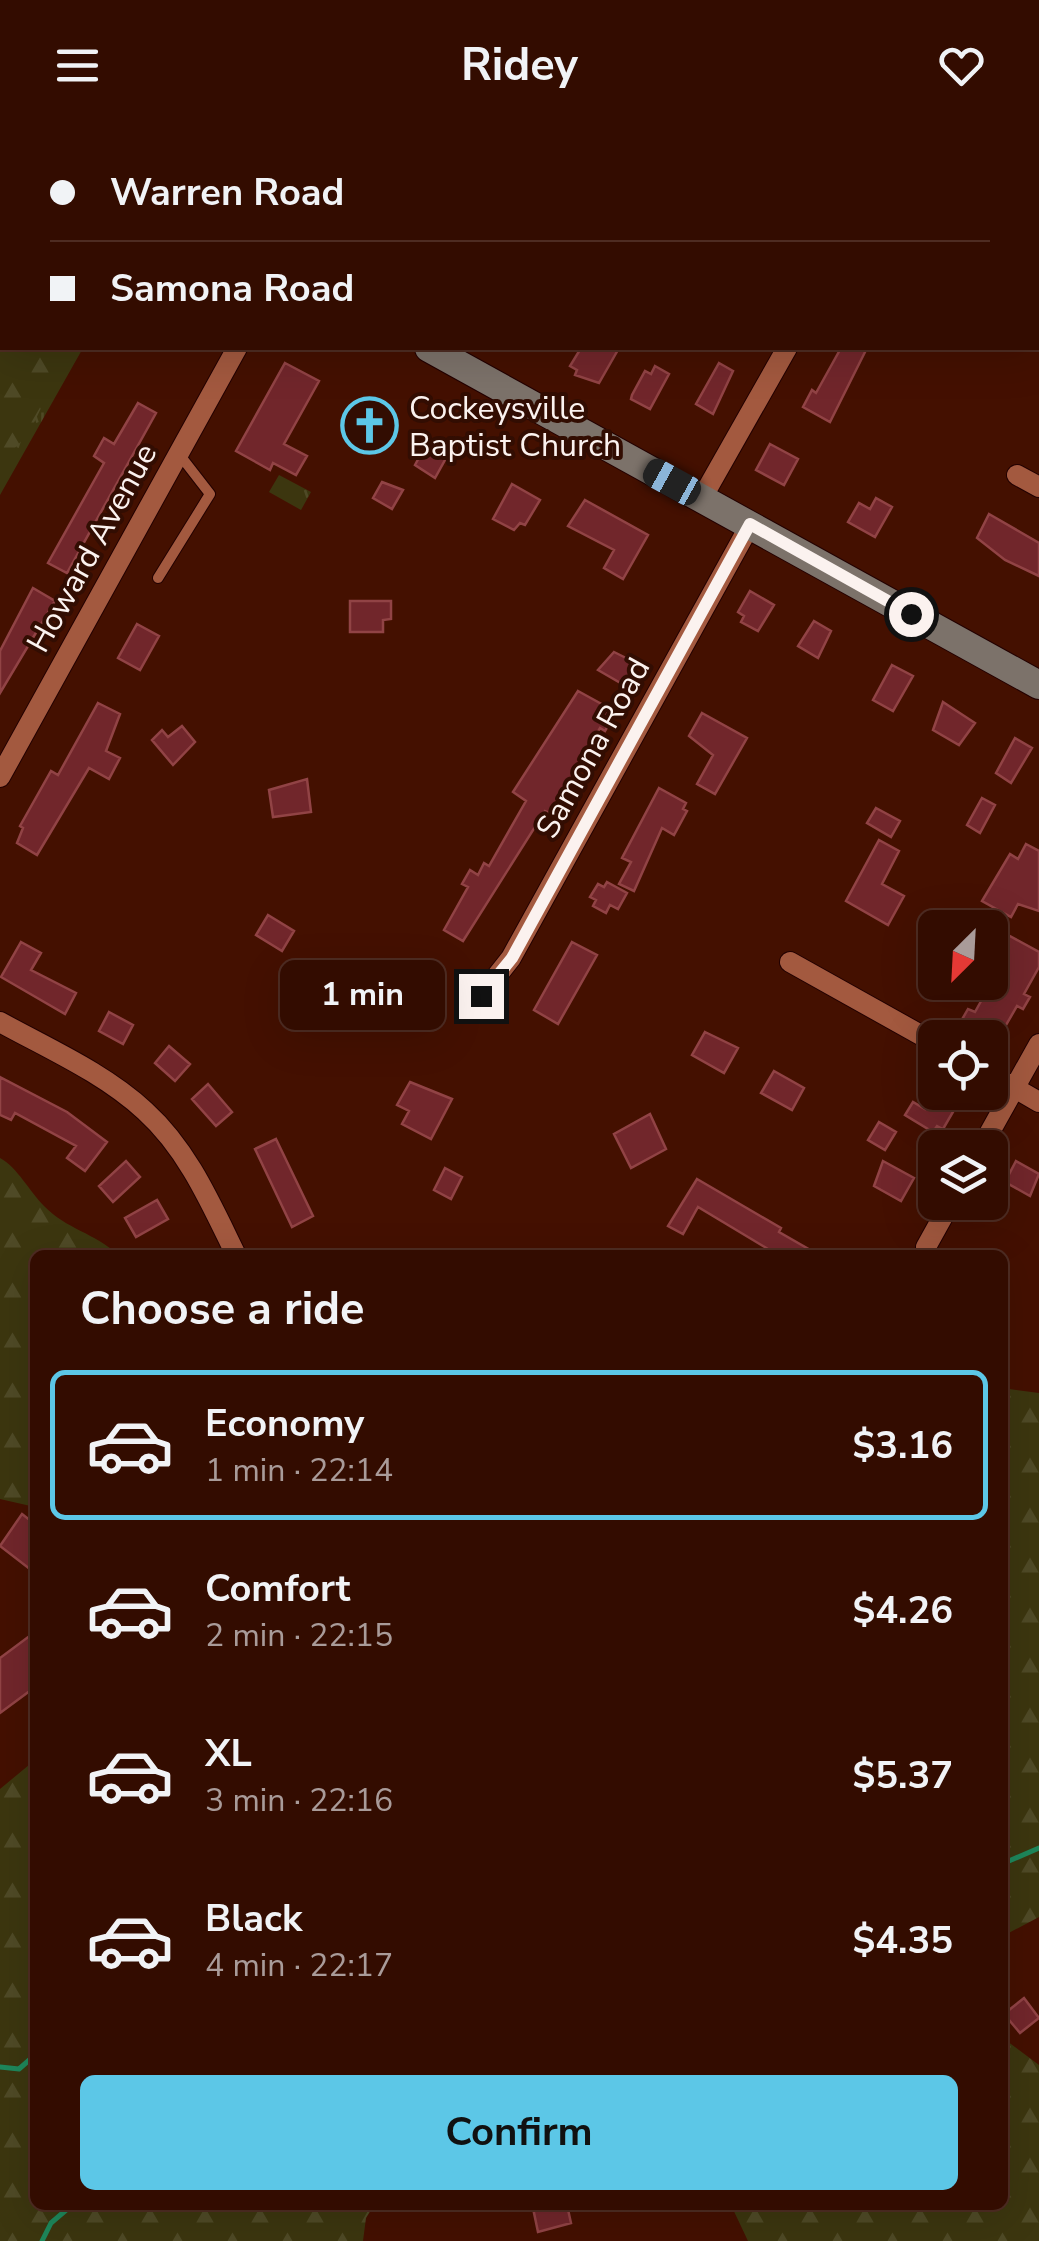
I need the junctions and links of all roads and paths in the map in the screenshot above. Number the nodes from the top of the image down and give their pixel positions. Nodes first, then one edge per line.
1 (235, 350) edge
2 (433, 350) edge
3 (786, 350) edge
4 (178, 453) junction
5 (1018, 475) dead end
6 (1039, 487) edge
7 (702, 498) junction
8 (750, 524) junction
9 (158, 578) dead end
10 (1039, 685) edge
11 (0, 777) edge
12 (790, 962) dead end
13 (481, 996) dead end
14 (0, 1022) edge
15 (918, 1034) edge
16 (1039, 1044) edge
17 (1008, 1084) edge
18 (1014, 1088) junction
19 (1039, 1102) edge
20 (992, 1130) edge
21 (941, 1220) edge
22 (926, 1248) dead end
23 (233, 1250) edge

1 - 4 street, Howard Avenue
2 - 7 street
3 - 7 street
4 - 9 lane
4 - 11 street, Howard Avenue
5 - 6 street
7 - 8 street
8 - 10 street
8 - 13 street, Samona Road
12 - 15 street
14 - 23 street
16 - 18 street
17 - 18 street
18 - 19 street
18 - 20 street
21 - 22 street

